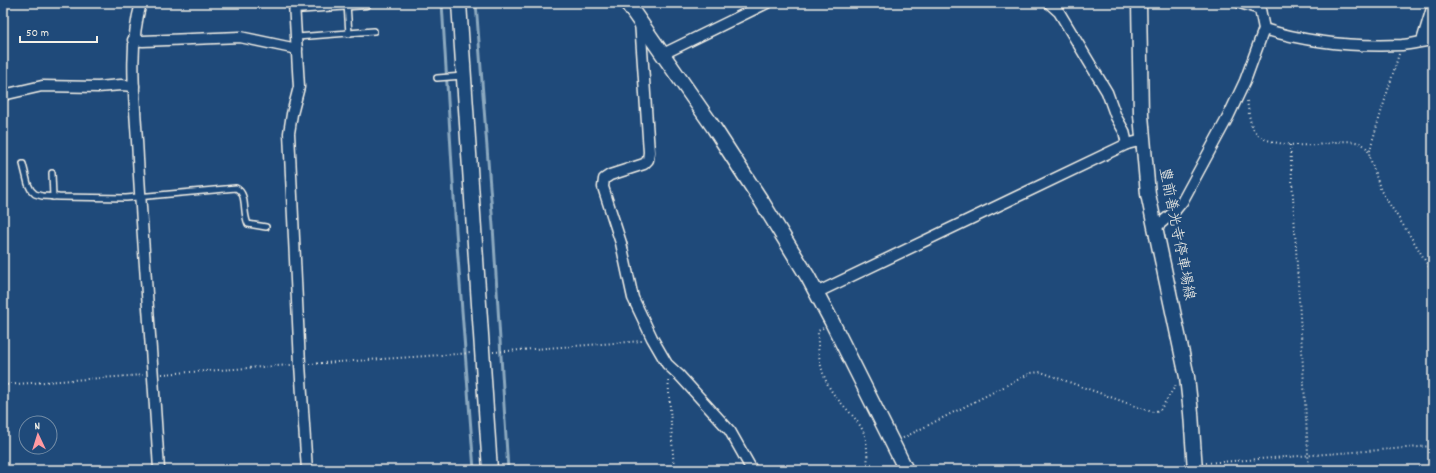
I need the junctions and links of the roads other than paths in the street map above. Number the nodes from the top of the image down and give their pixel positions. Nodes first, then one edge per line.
1 (141, 3) edge
2 (366, 3) edge
3 (459, 3) edge
4 (627, 3) edge
5 (767, 3) edge
6 (1049, 3) edge
7 (1139, 3) edge
8 (1240, 3) edge
9 (347, 4) junction
10 (294, 5) edge
11 (1433, 5) edge
12 (1260, 6) edge
13 (640, 21) junction
14 (1264, 29) junction
15 (374, 31) dead end
16 (350, 34) junction
17 (297, 37) junction
18 (133, 40) junction
19 (1433, 40) edge
20 (1422, 42) junction
21 (297, 49) junction
22 (663, 54) junction
23 (458, 77) junction
24 (438, 78) dead end
25 (134, 86) junction
26 (3, 95) edge
27 (1143, 140) junction
28 (1127, 144) junction
29 (23, 164) dead end
30 (52, 173) dead end
31 (53, 197) junction
32 (141, 197) junction
33 (266, 227) dead end
34 (1154, 229) junction
35 (816, 293) junction
36 (1195, 467) edge
37 (159, 470) edge
38 (307, 470) edge
39 (490, 470) edge
40 (752, 470) edge
41 (906, 470) edge

1 - 18 street
2 - 9 street
3 - 23 street
4 - 13 street
5 - 22 street
6 - 28 street
7 - 27 street, 豊前善光寺停車場線
8 - 12 street
9 - 10 street
9 - 16 lane
10 - 17 street
11 - 20 street
12 - 14 street
13 - 22 street
13 - 40 street
14 - 20 street
14 - 34 street
15 - 16 lane
16 - 17 lane
17 - 21 street
18 - 21 street
18 - 25 street
19 - 20 street
21 - 38 street
22 - 35 street
23 - 24 lane
23 - 39 street
25 - 26 street
25 - 32 street
27 - 28 street
27 - 34 street, 豊前善光寺停車場線
28 - 35 street
29 - 31 lane
30 - 31 lane
31 - 32 lane
32 - 33 lane
32 - 37 street
34 - 36 street, 豊前善光寺停車場線
35 - 41 street

